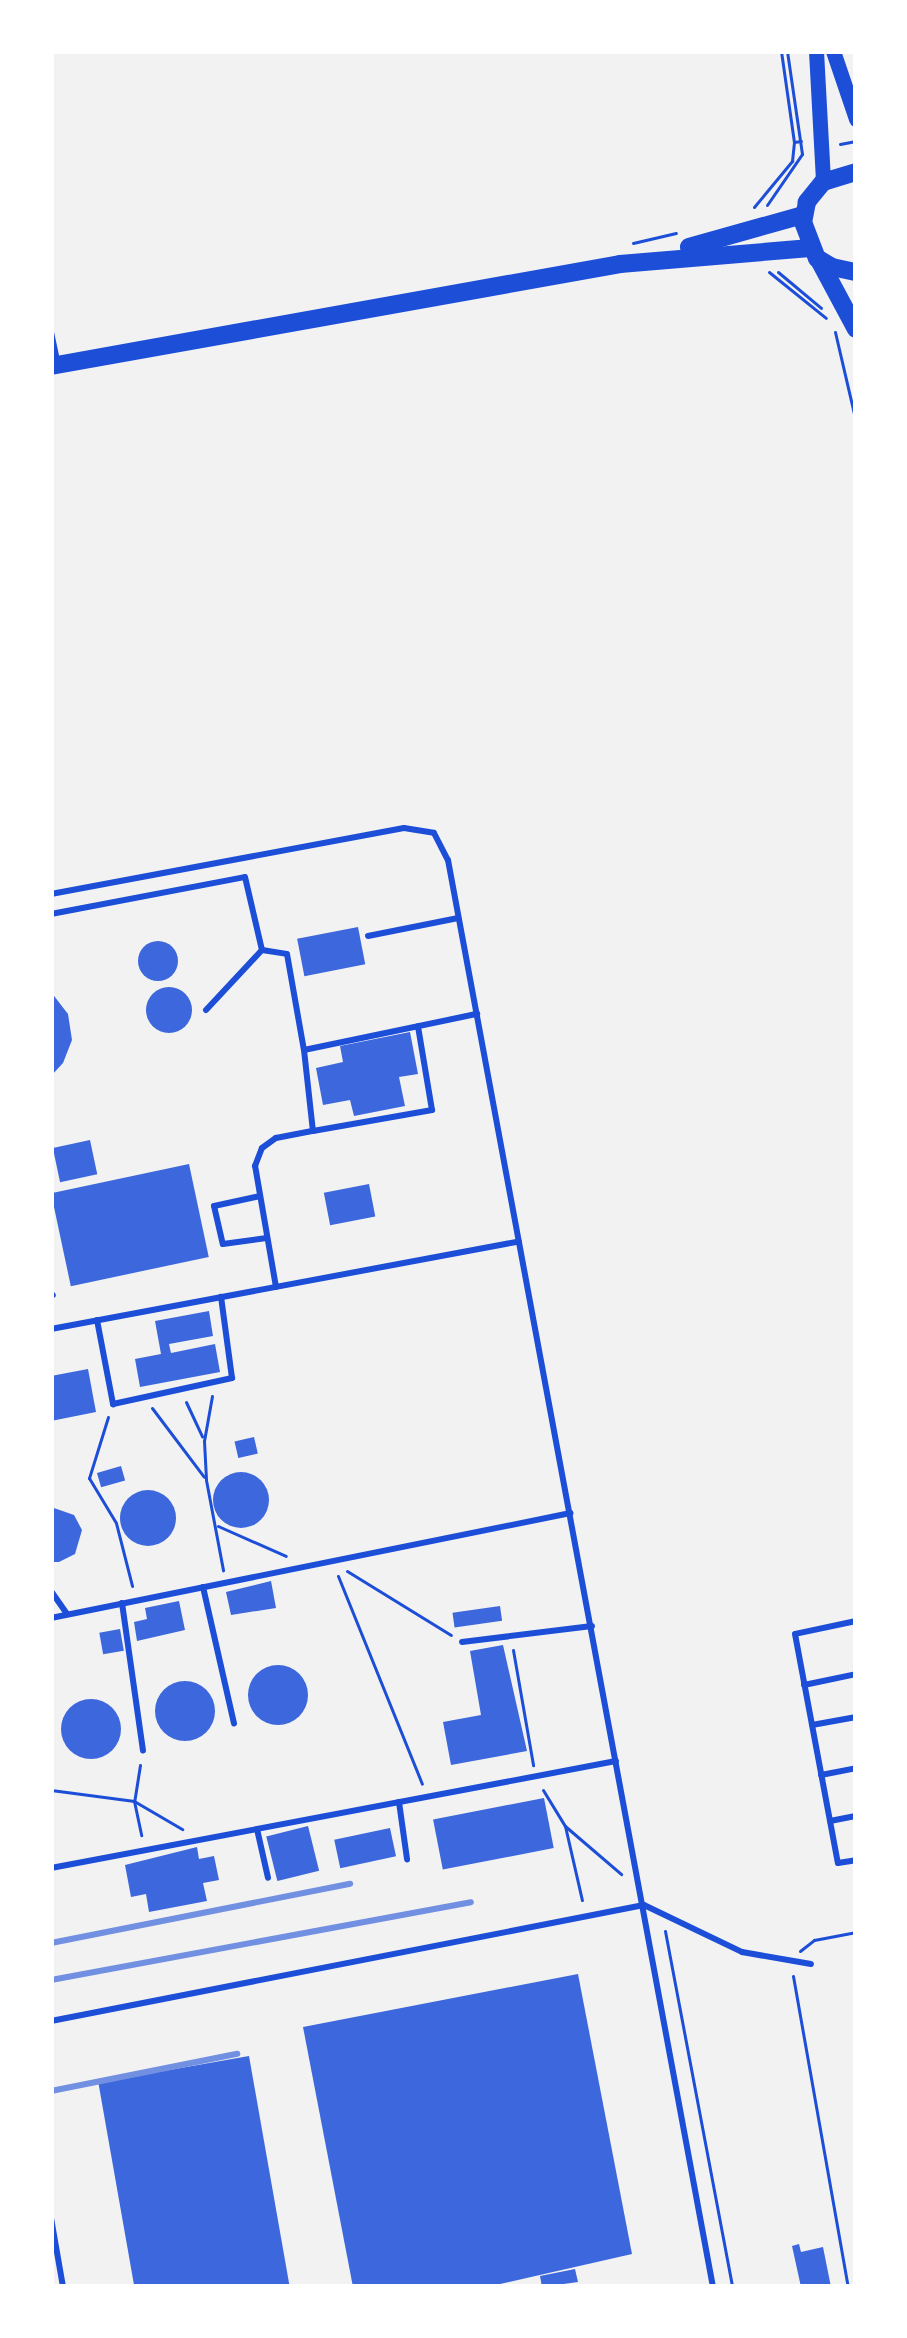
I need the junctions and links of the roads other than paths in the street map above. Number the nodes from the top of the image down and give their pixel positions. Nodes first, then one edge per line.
1 (816, 51) edge
2 (833, 51) edge
3 (856, 118) edge
4 (856, 172) edge
5 (823, 182) junction
6 (803, 215) junction
7 (814, 253) junction
8 (620, 264) junction
9 (856, 272) edge
10 (856, 329) edge
11 (51, 332) edge
12 (55, 366) edge
13 (51, 894) edge
14 (51, 914) edge
15 (459, 917) junction
16 (368, 937) dead end
17 (262, 950) junction
18 (206, 1010) dead end
19 (477, 1014) junction
20 (418, 1026) junction
21 (304, 1050) junction
22 (313, 1131) junction
23 (260, 1196) junction
24 (267, 1238) junction
25 (520, 1241) junction
26 (276, 1287) junction
27 (221, 1297) junction
28 (97, 1320) junction
29 (51, 1329) edge
30 (572, 1513) junction
31 (203, 1587) junction
32 (51, 1592) edge
33 (122, 1604) junction
34 (67, 1615) junction
35 (51, 1618) edge
36 (856, 1621) edge
37 (592, 1626) junction
38 (462, 1642) road end
39 (856, 1674) edge
40 (804, 1684) junction
41 (856, 1717) edge
42 (234, 1724) dead end
43 (812, 1725) junction
44 (143, 1751) road end
45 (616, 1761) junction
46 (856, 1768) edge
47 (821, 1774) junction
48 (399, 1802) junction
49 (856, 1816) edge
50 (830, 1821) junction
51 (257, 1829) junction
52 (407, 1859) dead end
53 (856, 1860) edge
54 (51, 1868) edge
55 (268, 1878) dead end
56 (644, 1905) junction
57 (811, 1964) dead end
58 (51, 2021) edge
59 (51, 2218) edge
60 (64, 2287) edge
61 (713, 2287) edge

1 - 5 street
2 - 3 street
4 - 5 main road
5 - 6 main road
6 - 7 main road
6 - 8 main road
7 - 8 main road
7 - 9 main road
7 - 10 main road
8 - 12 main road
11 - 12 lane
13 - 15 lane
14 - 17 lane
15 - 16 lane
15 - 19 lane
17 - 18 lane
17 - 21 lane
19 - 20 lane
19 - 25 lane
20 - 21 lane
20 - 22 lane
21 - 22 lane
22 - 23 lane
23 - 24 lane
23 - 24 lane
24 - 26 lane
25 - 26 lane
25 - 30 lane
26 - 27 lane
27 - 28 lane
27 - 28 lane
28 - 29 lane
30 - 31 lane
30 - 37 lane
31 - 33 lane
31 - 42 lane
32 - 34 lane
33 - 34 lane
33 - 44 lane
34 - 35 lane
36 - 40 lane
37 - 38 lane
37 - 45 lane
39 - 40 lane
40 - 43 lane
41 - 43 lane
43 - 47 lane
45 - 48 lane
45 - 56 lane
46 - 47 lane
47 - 50 lane
48 - 51 lane
48 - 52 lane
49 - 50 lane
50 - 53 lane
51 - 54 lane
51 - 55 lane
56 - 57 lane
56 - 58 lane
56 - 61 lane
59 - 60 lane

